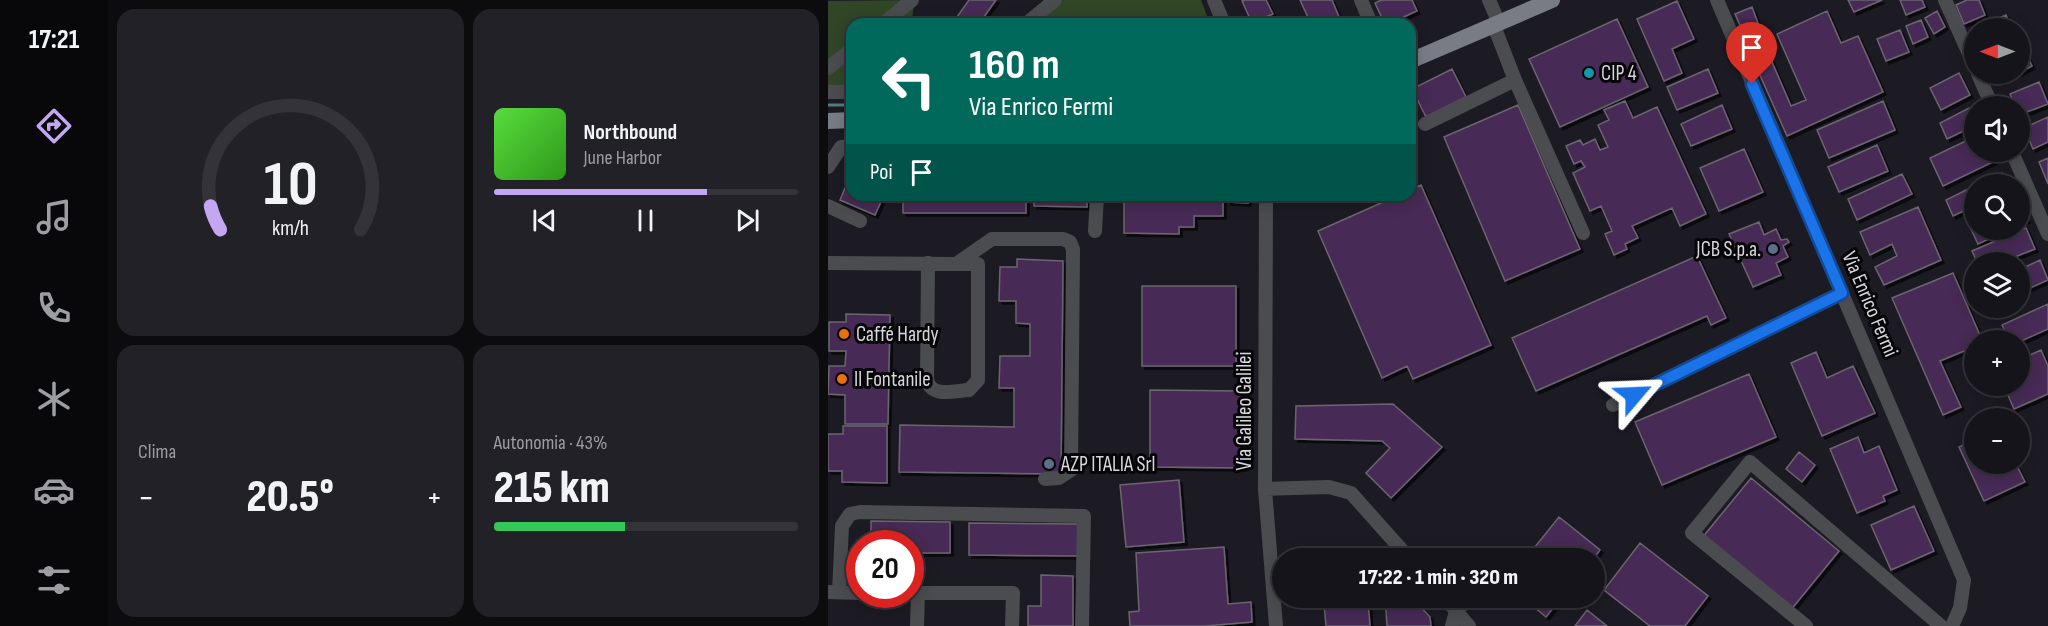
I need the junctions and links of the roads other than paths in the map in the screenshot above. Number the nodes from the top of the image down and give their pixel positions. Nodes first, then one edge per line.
1 (912, 0) edge
2 (1055, 0) edge
3 (1214, 0) edge
4 (1361, 0) edge
5 (1490, 0) edge
6 (1552, 0) edge
7 (1717, 0) edge
8 (1945, 0) edge
9 (890, 18) edge
10 (1033, 18) edge
11 (1222, 18) edge
12 (1368, 18) edge
13 (1497, 24) junction
14 (1964, 43) edge
15 (846, 53) edge
16 (1416, 58) edge
17 (828, 68) edge
18 (1515, 80) junction
19 (846, 92) edge
20 (829, 93) edge
21 (830, 120) edge
22 (846, 120) edge
23 (1425, 124) dead end
24 (846, 147) edge
25 (2016, 162) edge
26 (828, 167) edge
27 (1097, 201) edge
28 (1266, 201) edge
29 (828, 206) edge
30 (860, 221) dead end
31 (1095, 231) dead end
32 (1583, 233) dead end
33 (2048, 234) edge
34 (828, 263) edge
35 (928, 263) junction
36 (957, 264) junction
37 (1842, 293) junction
38 (1618, 420) dead end
39 (1045, 478) dead end
40 (1265, 489) junction
41 (1400, 548) edge
42 (833, 592) edge
43 (924, 593) edge
44 (915, 608) edge
45 (1453, 608) edge
46 (1459, 608) edge
47 (1456, 611) junction
48 (917, 626) edge
49 (1012, 626) edge
50 (1082, 626) edge
51 (1276, 626) edge
52 (1452, 626) edge
53 (1469, 626) edge
54 (1806, 626) edge
55 (1941, 626) edge
56 (1952, 626) edge

1 - 9 street
2 - 10 street
3 - 11 street
4 - 12 street
5 - 13 street
6 - 13 main road
7 - 37 street, Via Enrico Fermi
8 - 14 street
13 - 16 main road
13 - 18 street
15 - 17 street
18 - 23 street
18 - 32 street
19 - 20 street
21 - 22 main road
24 - 26 street
25 - 33 street
27 - 31 street
28 - 40 street, Via Galileo Galilei
29 - 30 street
34 - 35 street
35 - 36 street
35 - 36 street
36 - 39 street
37 - 38 street
37 - 56 street, Via Enrico Fermi
40 - 41 street
40 - 51 street, Via Galileo Galilei
42 - 50 street
43 - 49 street
44 - 48 street
45 - 47 street
46 - 47 street
47 - 52 street
47 - 53 street
54 - 55 street

